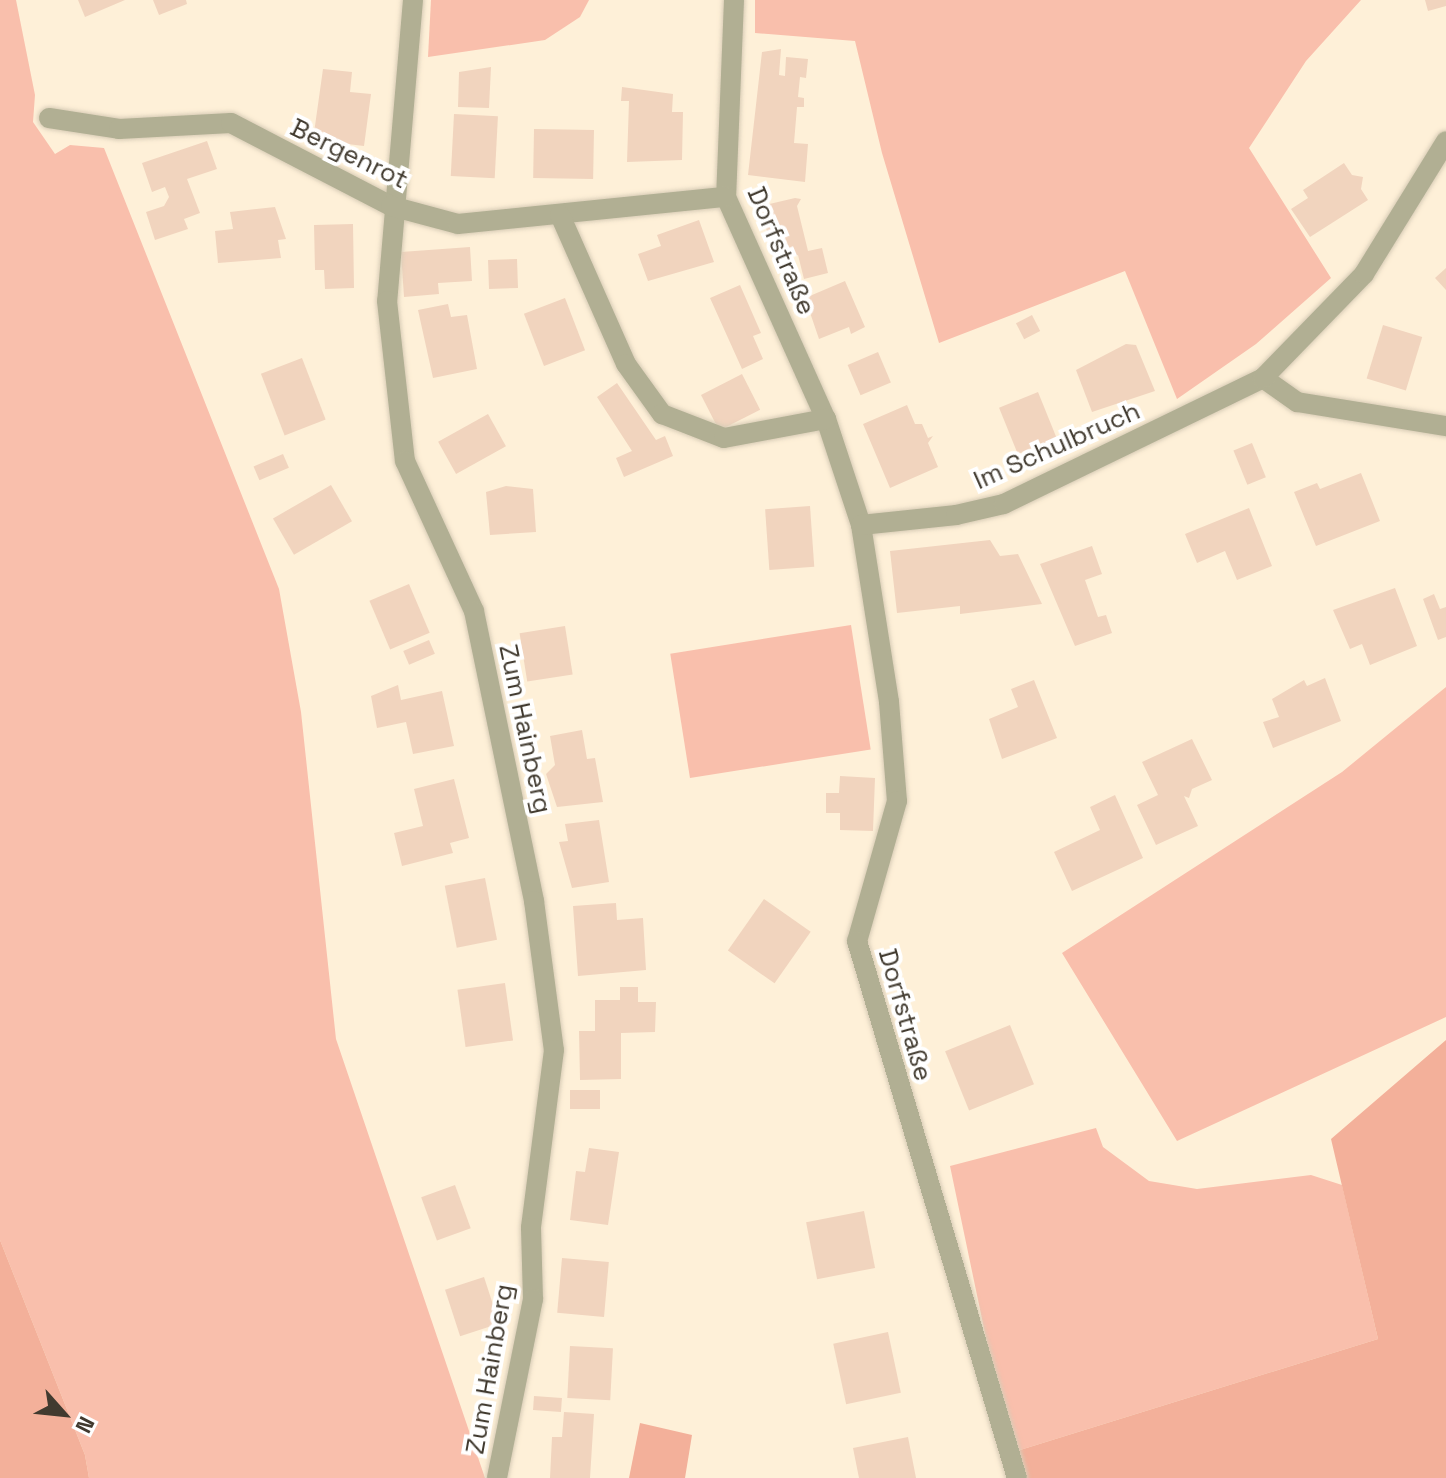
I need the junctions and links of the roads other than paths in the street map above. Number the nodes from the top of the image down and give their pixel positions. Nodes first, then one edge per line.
1 (413, 0) edge
2 (734, 0) edge
3 (49, 118) dead end
4 (1446, 141) edge
5 (726, 197) junction
6 (391, 206) junction
7 (560, 215) junction
8 (1263, 378) junction
9 (826, 419) junction
10 (1446, 426) edge
11 (861, 525) junction
12 (497, 1478) edge
13 (1017, 1478) edge

1 - 6 street, Zum Hainberg
2 - 5 street, Dorfstraße
3 - 6 street, Bergenrot
4 - 8 street, Im Schulbruch
5 - 7 street, Bergenrot
5 - 9 street, Dorfstraße
6 - 7 street, Bergenrot
6 - 12 street, Zum Hainberg
7 - 9 street
8 - 10 street
8 - 11 street, Im Schulbruch
9 - 11 street, Dorfstraße
11 - 13 street, Dorfstraße

